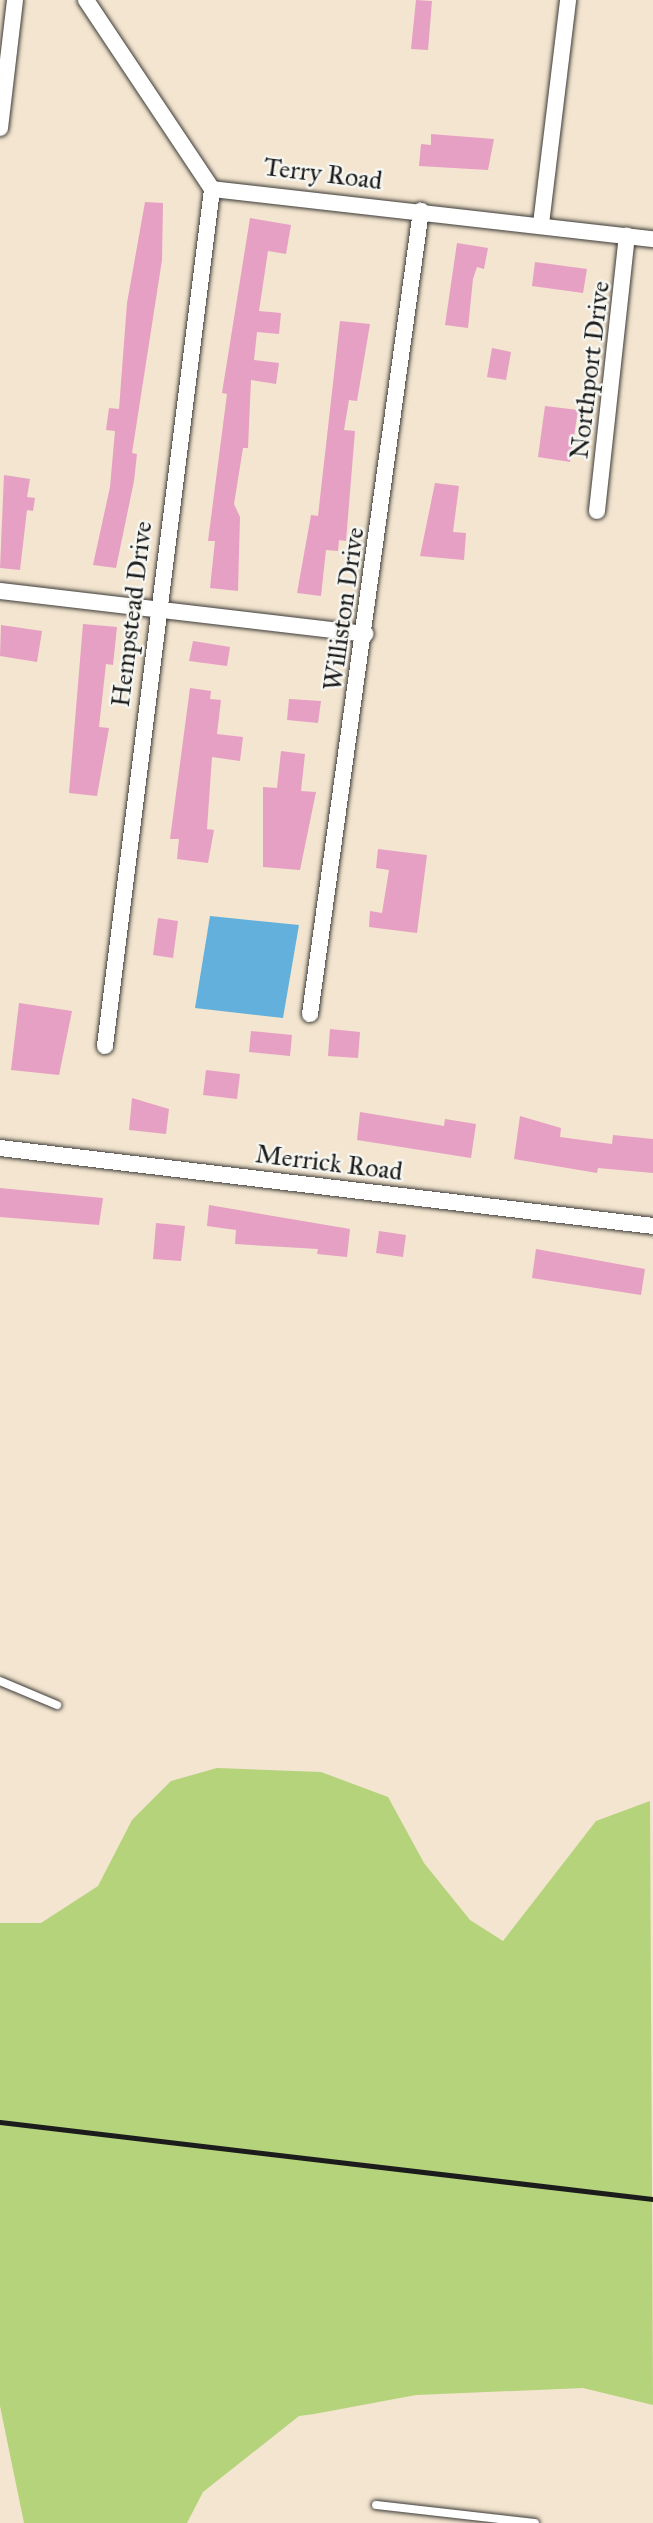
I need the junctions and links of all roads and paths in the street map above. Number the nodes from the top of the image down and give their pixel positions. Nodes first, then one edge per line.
1 (15, 0) edge
2 (86, 0) edge
3 (568, 0) edge
4 (0, 128) edge
5 (212, 189) junction
6 (421, 211) junction
7 (541, 224) junction
8 (627, 236) junction
9 (653, 239) edge
10 (597, 511) dead end
11 (0, 590) edge
12 (156, 611) junction
13 (365, 634) junction
14 (310, 1014) dead end
15 (105, 1046) dead end
16 (0, 1148) edge
17 (653, 1226) edge
18 (0, 1681) edge
19 (57, 1705) dead end
20 (376, 2505) dead end
21 (535, 2523) edge

1 - 4 street
2 - 5 street
3 - 7 street
5 - 6 street, Terry Road
5 - 12 street, Hempstead Drive
6 - 7 street, Terry Road
6 - 13 street, Williston Drive
7 - 8 street, Terry Road
8 - 9 street, Terry Road
8 - 10 street, Northport Drive
11 - 12 street
12 - 13 street
12 - 15 street, Hempstead Drive
13 - 14 street, Williston Drive
16 - 17 street, Merrick Road
18 - 19 lane
20 - 21 lane

